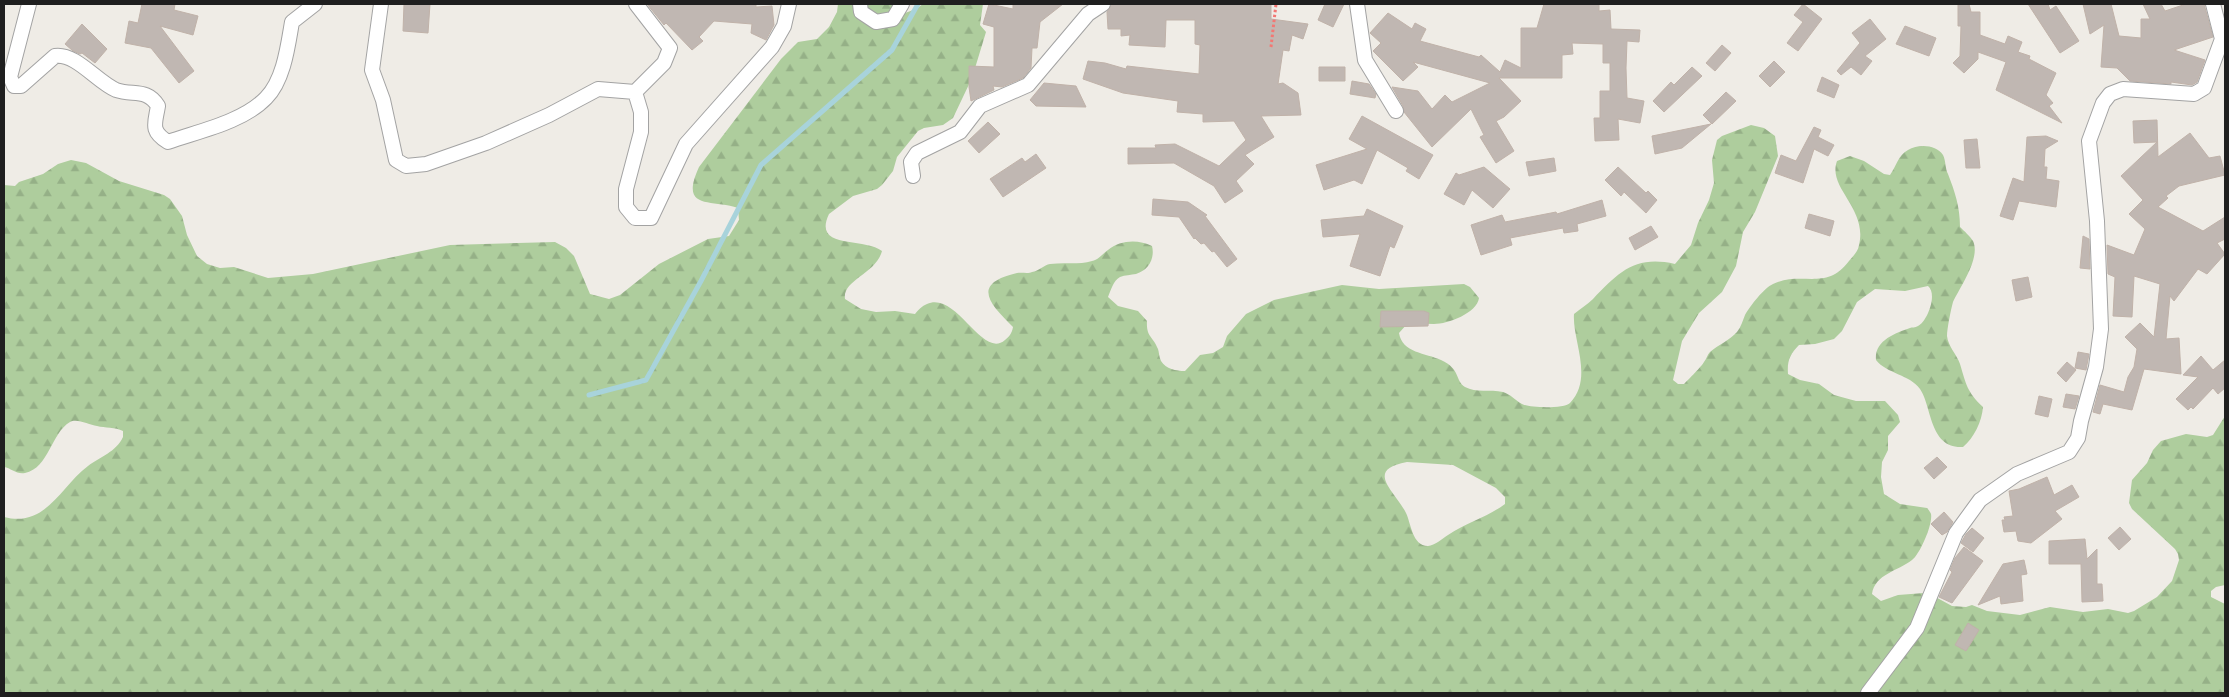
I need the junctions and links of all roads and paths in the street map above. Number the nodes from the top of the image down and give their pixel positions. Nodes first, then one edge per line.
1 (29, 4) edge
2 (315, 4) edge
3 (381, 4) edge
4 (636, 4) edge
5 (789, 4) edge
6 (860, 4) edge
7 (902, 4) edge
8 (1103, 4) edge
9 (1276, 4) edge
10 (1357, 4) edge
11 (2213, 4) edge
12 (1271, 47) dead end
13 (636, 92) junction
14 (1396, 111) dead end
15 (913, 176) dead end
16 (1868, 693) edge

1 - 2 street
3 - 13 street
4 - 13 street
5 - 13 street
6 - 7 street
8 - 15 street
9 - 12 path
10 - 14 street
11 - 16 street

